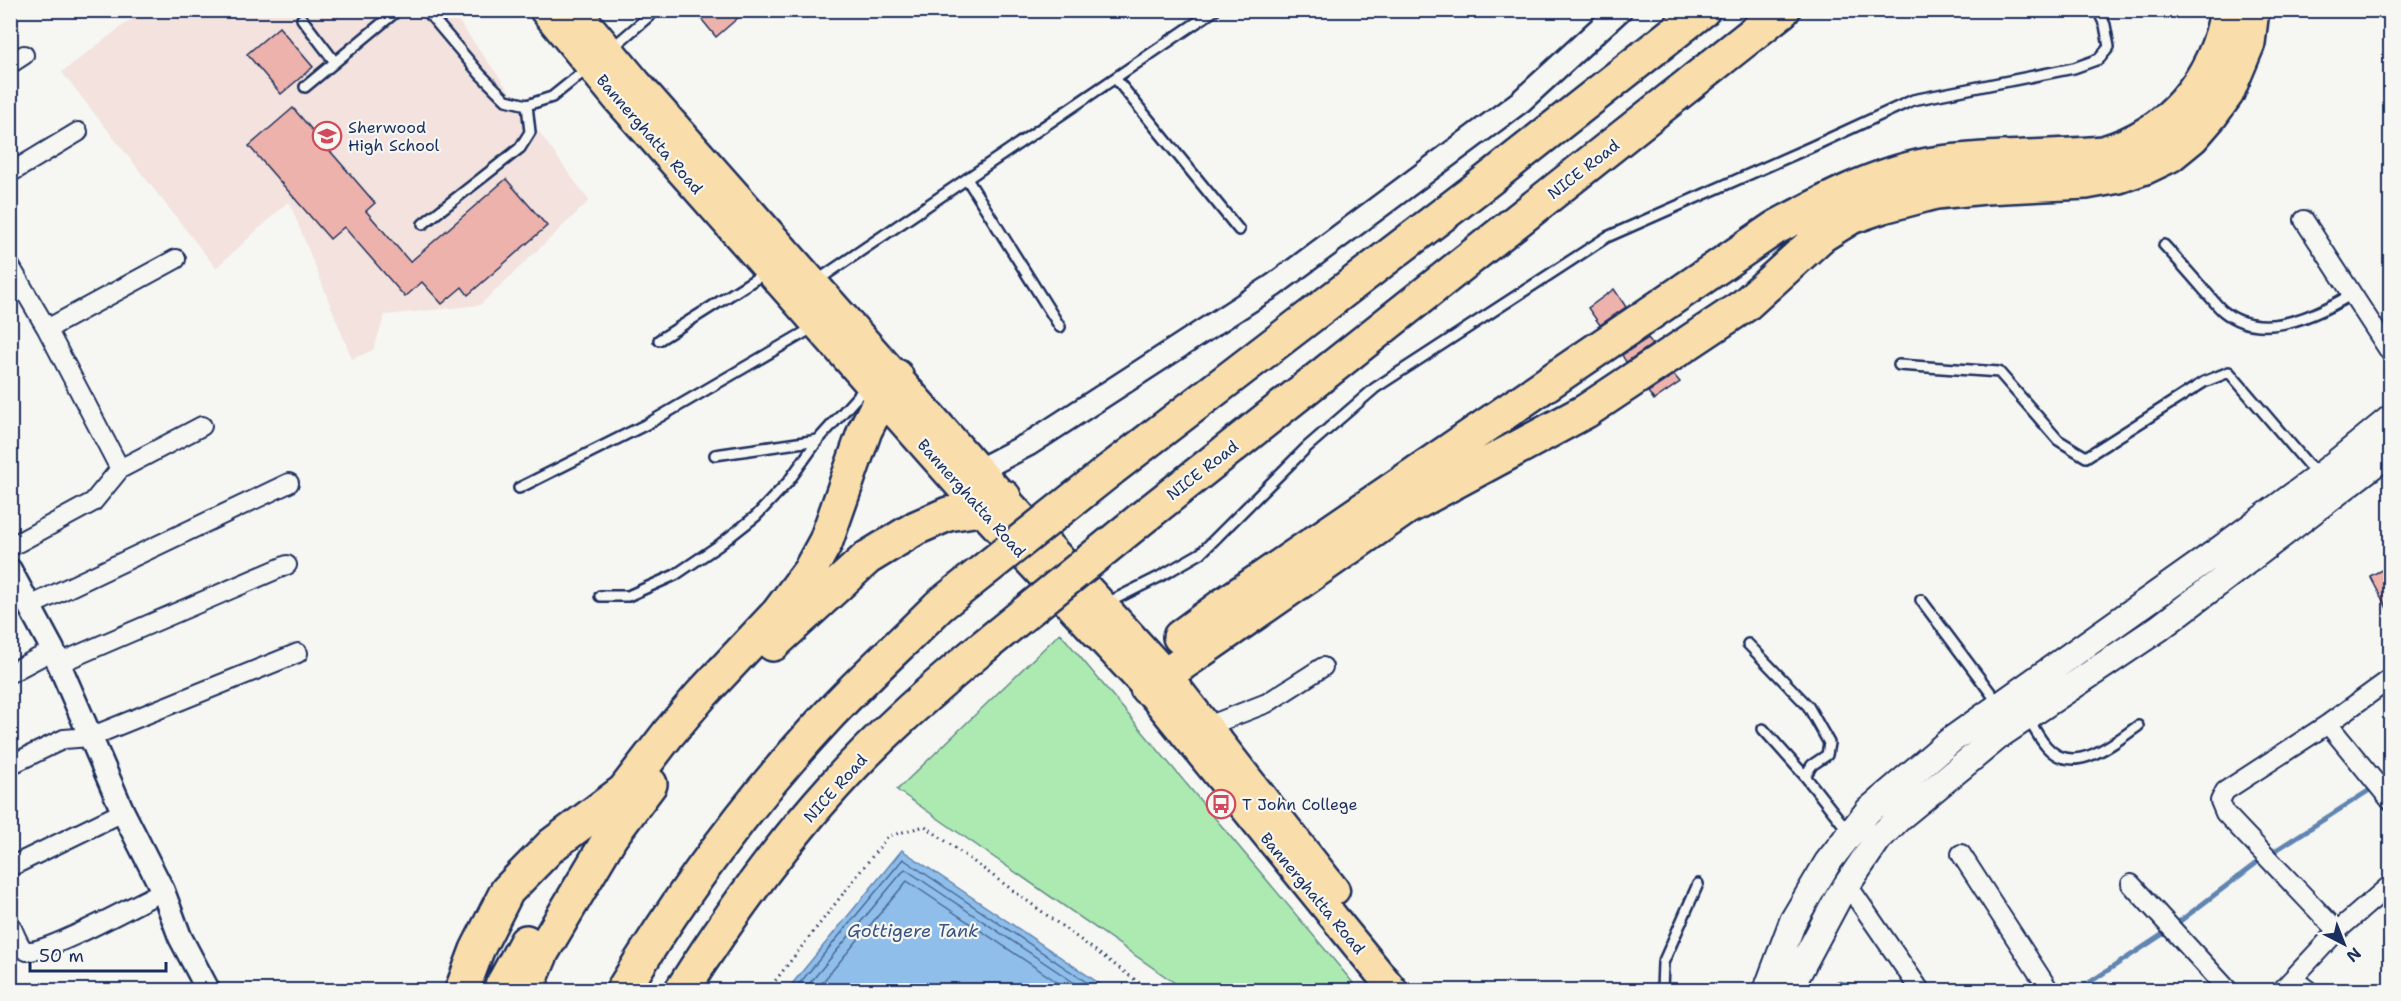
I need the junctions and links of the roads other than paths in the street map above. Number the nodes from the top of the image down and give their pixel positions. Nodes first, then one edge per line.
1 (398, 10) edge
2 (426, 10) edge
3 (544, 10) edge
4 (576, 10) edge
5 (656, 10) edge
6 (1215, 10) edge
7 (1620, 10) edge
8 (1703, 10) edge
9 (1783, 10) edge
10 (2098, 10) edge
11 (2227, 10) edge
12 (2252, 10) edge
13 (302, 19) dead end
14 (600, 58) junction
15 (335, 62) junction
16 (1115, 78) junction
17 (305, 87) dead end
18 (527, 105) junction
19 (78, 132) dead end
20 (10, 173) edge
21 (967, 179) junction
22 (2304, 220) dead end
23 (423, 224) dead end
24 (1239, 230) dead end
25 (2164, 245) dead end
26 (176, 259) dead end
27 (10, 266) edge
28 (770, 270) junction
29 (804, 290) junction
30 (2352, 294) junction
31 (819, 324) junction
32 (1060, 327) dead end
33 (47, 329) junction
34 (659, 340) dead end
35 (2391, 352) edge
36 (1899, 364) dead end
37 (883, 385) junction
38 (2391, 419) edge
39 (202, 426) dead end
40 (818, 441) junction
41 (2391, 452) edge
42 (715, 455) dead end
43 (120, 469) junction
44 (979, 470) junction
45 (2319, 477) junction
46 (289, 483) dead end
47 (519, 488) dead end
48 (992, 503) junction
49 (10, 547) edge
50 (287, 566) dead end
51 (10, 570) edge
52 (600, 596) dead end
53 (1921, 600) dead end
54 (1103, 605) junction
55 (30, 606) junction
56 (1748, 644) dead end
57 (298, 653) dead end
58 (55, 657) junction
59 (1323, 667) dead end
60 (10, 673) edge
61 (1150, 673) junction
62 (2391, 679) edge
63 (2016, 707) junction
64 (2328, 724) junction
65 (1208, 726) junction
66 (2138, 726) dead end
67 (1763, 729) dead end
68 (90, 737) junction
69 (10, 765) edge
70 (1805, 776) junction
71 (631, 796) junction
72 (2391, 800) edge
73 (123, 812) junction
74 (1850, 834) junction
75 (611, 836) junction
76 (1961, 854) dead end
77 (10, 867) edge
78 (1698, 884) dead end
79 (1847, 884) junction
80 (2130, 884) dead end
81 (2391, 885) edge
82 (163, 891) junction
83 (10, 924) edge
84 (2337, 932) junction
85 (2287, 985) edge
86 (1794, 988) edge
87 (208, 990) edge
88 (462, 990) edge
89 (500, 990) edge
90 (526, 990) edge
91 (623, 990) edge
92 (682, 990) edge
93 (1393, 990) edge
94 (1414, 990) edge
95 (1662, 990) edge
96 (1767, 990) edge
97 (1920, 990) edge
98 (2049, 990) edge
99 (2228, 990) edge
100 (2308, 990) edge

1 - 15 lane
2 - 18 lane
3 - 14 main road, Bannerghatta Road
4 - 14 main road, Bannerghatta Road
5 - 14 lane
6 - 16 lane
7 - 44 street
8 - 91 highway, bridge
9 - 92 highway, NICE Road, bridge
10 - 54 lane
11 - 61 highway
12 - 61 highway
13 - 15 lane
14 - 18 lane
14 - 28 main road, Bannerghatta Road
14 - 29 main road, Bannerghatta Road
15 - 17 lane
16 - 21 lane
16 - 24 lane
18 - 23 lane
19 - 20 street
21 - 29 lane
21 - 32 lane
22 - 30 street
25 - 30 lane
26 - 33 street
27 - 33 street
28 - 29 main road, Bannerghatta Road
28 - 34 lane
29 - 31 main road, Bannerghatta Road
29 - 37 main road, Bannerghatta Road
30 - 35 street
31 - 37 main road, Bannerghatta Road
31 - 47 lane
33 - 43 street
36 - 45 lane
37 - 40 lane
37 - 44 main road, Bannerghatta Road
37 - 48 main road, Bannerghatta Road
37 - 71 highway
38 - 45 main road
39 - 43 street
40 - 42 lane
40 - 52 lane
41 - 63 main road
43 - 49 street
44 - 48 main road, Bannerghatta Road
45 - 63 main road
46 - 55 street
48 - 54 main road, Bannerghatta Road
48 - 61 main road, Bannerghatta Road
48 - 71 highway
50 - 58 street
51 - 55 street
53 - 63 lane
54 - 61 main road, Bannerghatta Road
55 - 58 street
56 - 70 lane
57 - 68 street
58 - 60 street
58 - 68 street
59 - 65 street
61 - 65 main road, Bannerghatta Road
61 - 93 main road, Bannerghatta Road
62 - 64 street
63 - 66 lane
63 - 74 main road
63 - 79 main road
64 - 72 street
64 - 84 street
65 - 94 main road, Bannerghatta Road
67 - 70 lane
68 - 69 street
68 - 73 street
70 - 74 lane
71 - 75 highway
71 - 88 highway
73 - 77 street
73 - 82 street
74 - 96 main road
75 - 89 highway
75 - 90 highway
76 - 98 street
78 - 95 lane
79 - 86 main road
79 - 97 street
80 - 99 street
81 - 84 street
82 - 83 street
82 - 87 street
84 - 85 street
85 - 100 street

